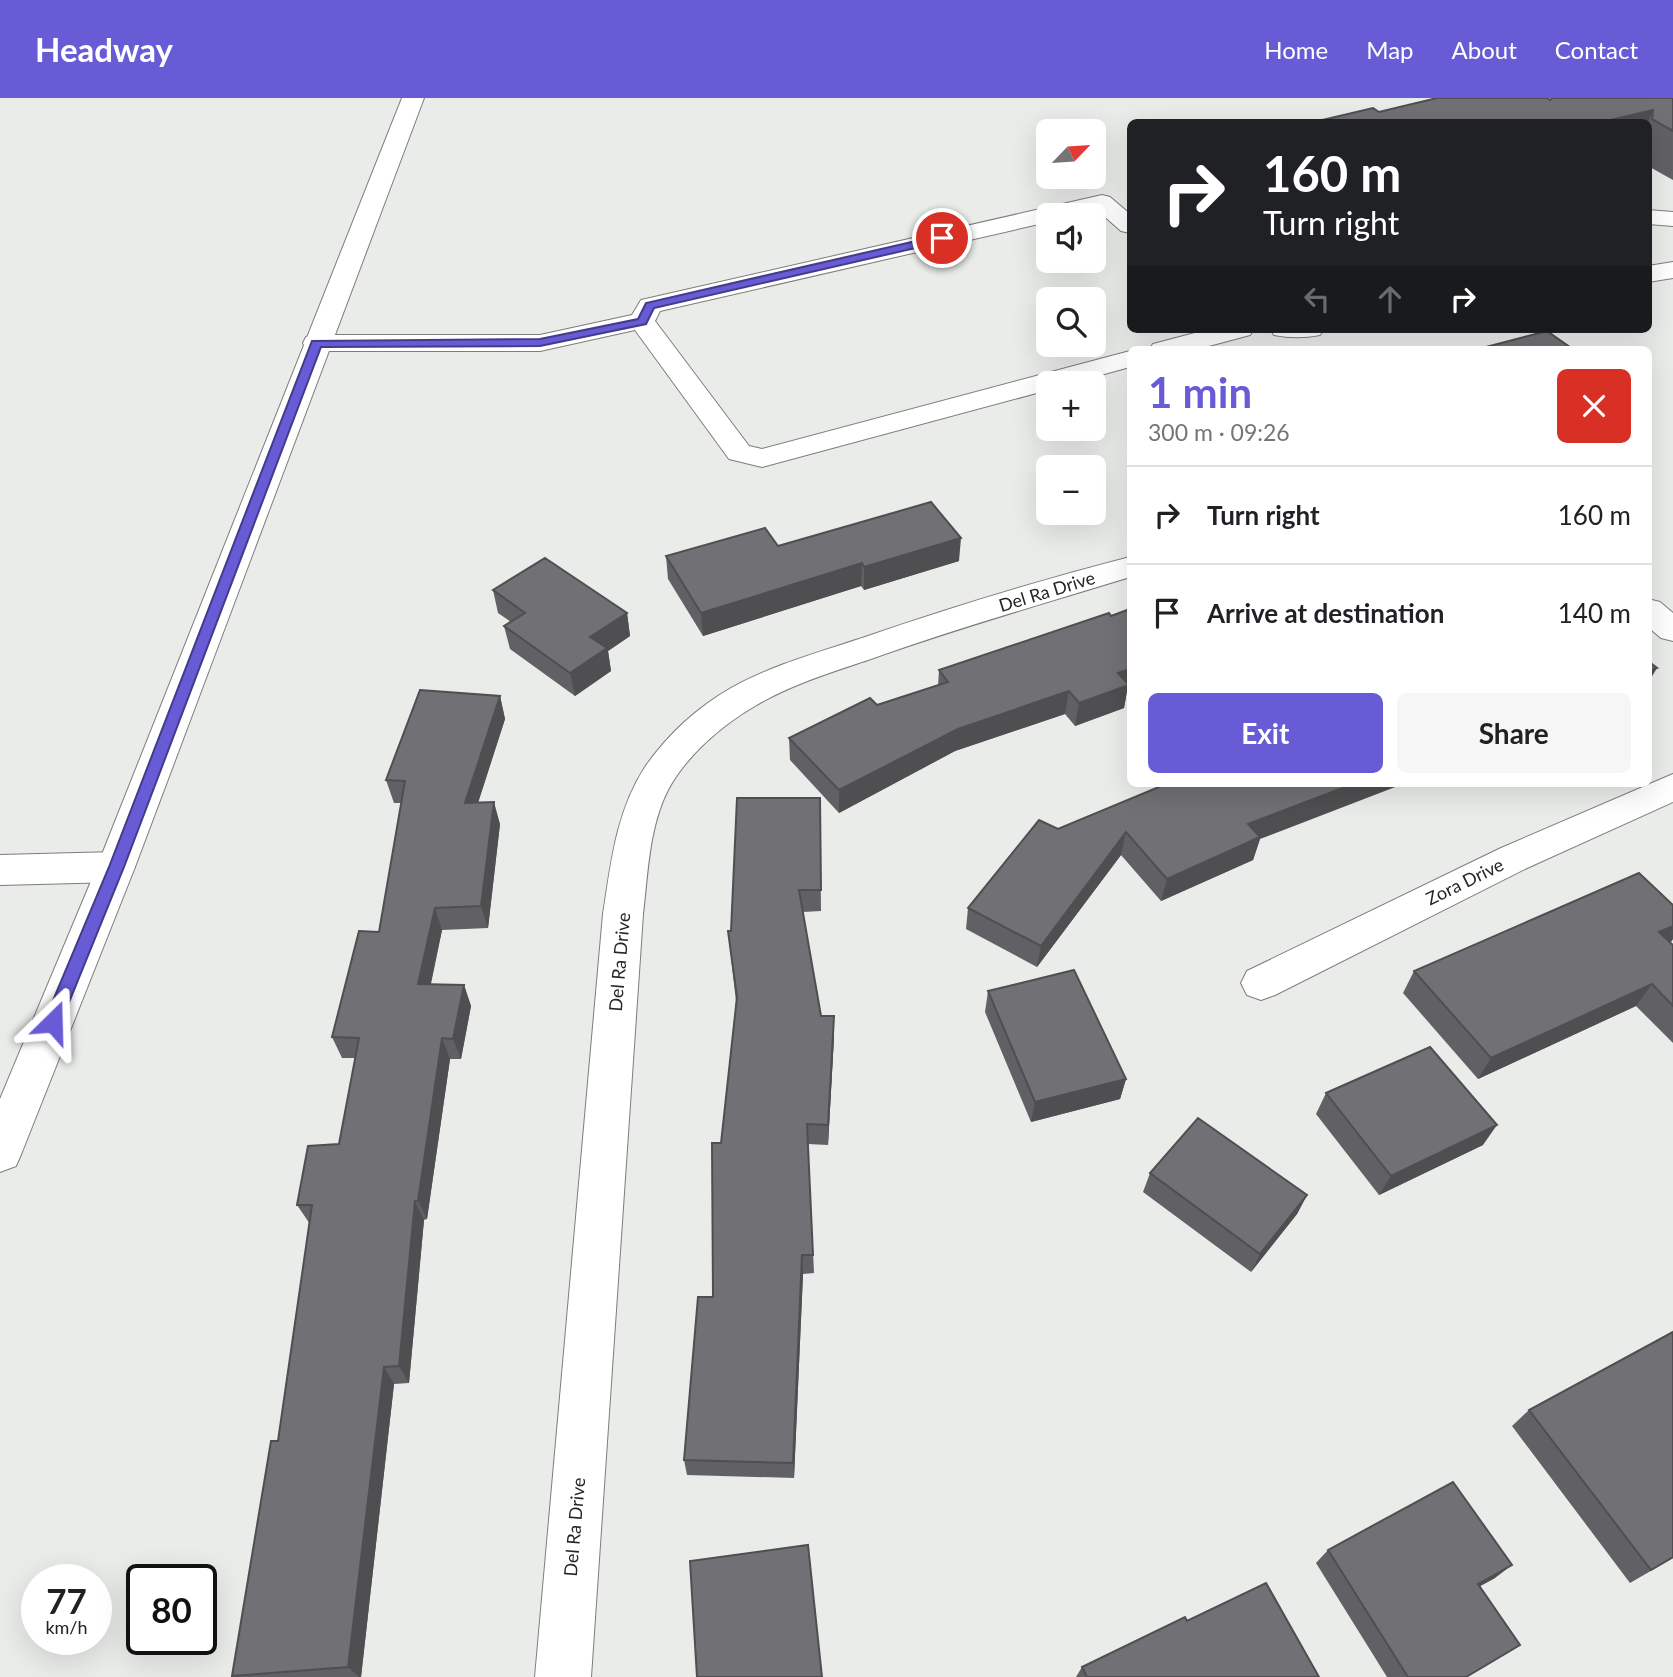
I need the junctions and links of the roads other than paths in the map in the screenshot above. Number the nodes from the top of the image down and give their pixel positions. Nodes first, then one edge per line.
1 (413, 98) edge
2 (1652, 217) edge
3 (1673, 219) edge
4 (1127, 221) edge
5 (1673, 270) edge
6 (1652, 273) edge
7 (642, 321) junction
8 (1226, 333) edge
9 (316, 343) junction
10 (1178, 346) edge
11 (1127, 360) edge
12 (1127, 568) edge
13 (1652, 613) edge
14 (1673, 630) edge
15 (1673, 787) edge
16 (116, 867) junction
17 (0, 870) edge
18 (1261, 983) dead end
19 (0, 1152) edge
20 (563, 1677) edge

1 - 9 main road
2 - 3 main road
4 - 7 main road
5 - 6 main road
7 - 9 main road
7 - 11 main road
8 - 10 main road
9 - 16 main road
12 - 20 main road, Del Ra Drive
13 - 14 main road
15 - 18 main road, Zora Drive
16 - 17 main road
16 - 19 main road

